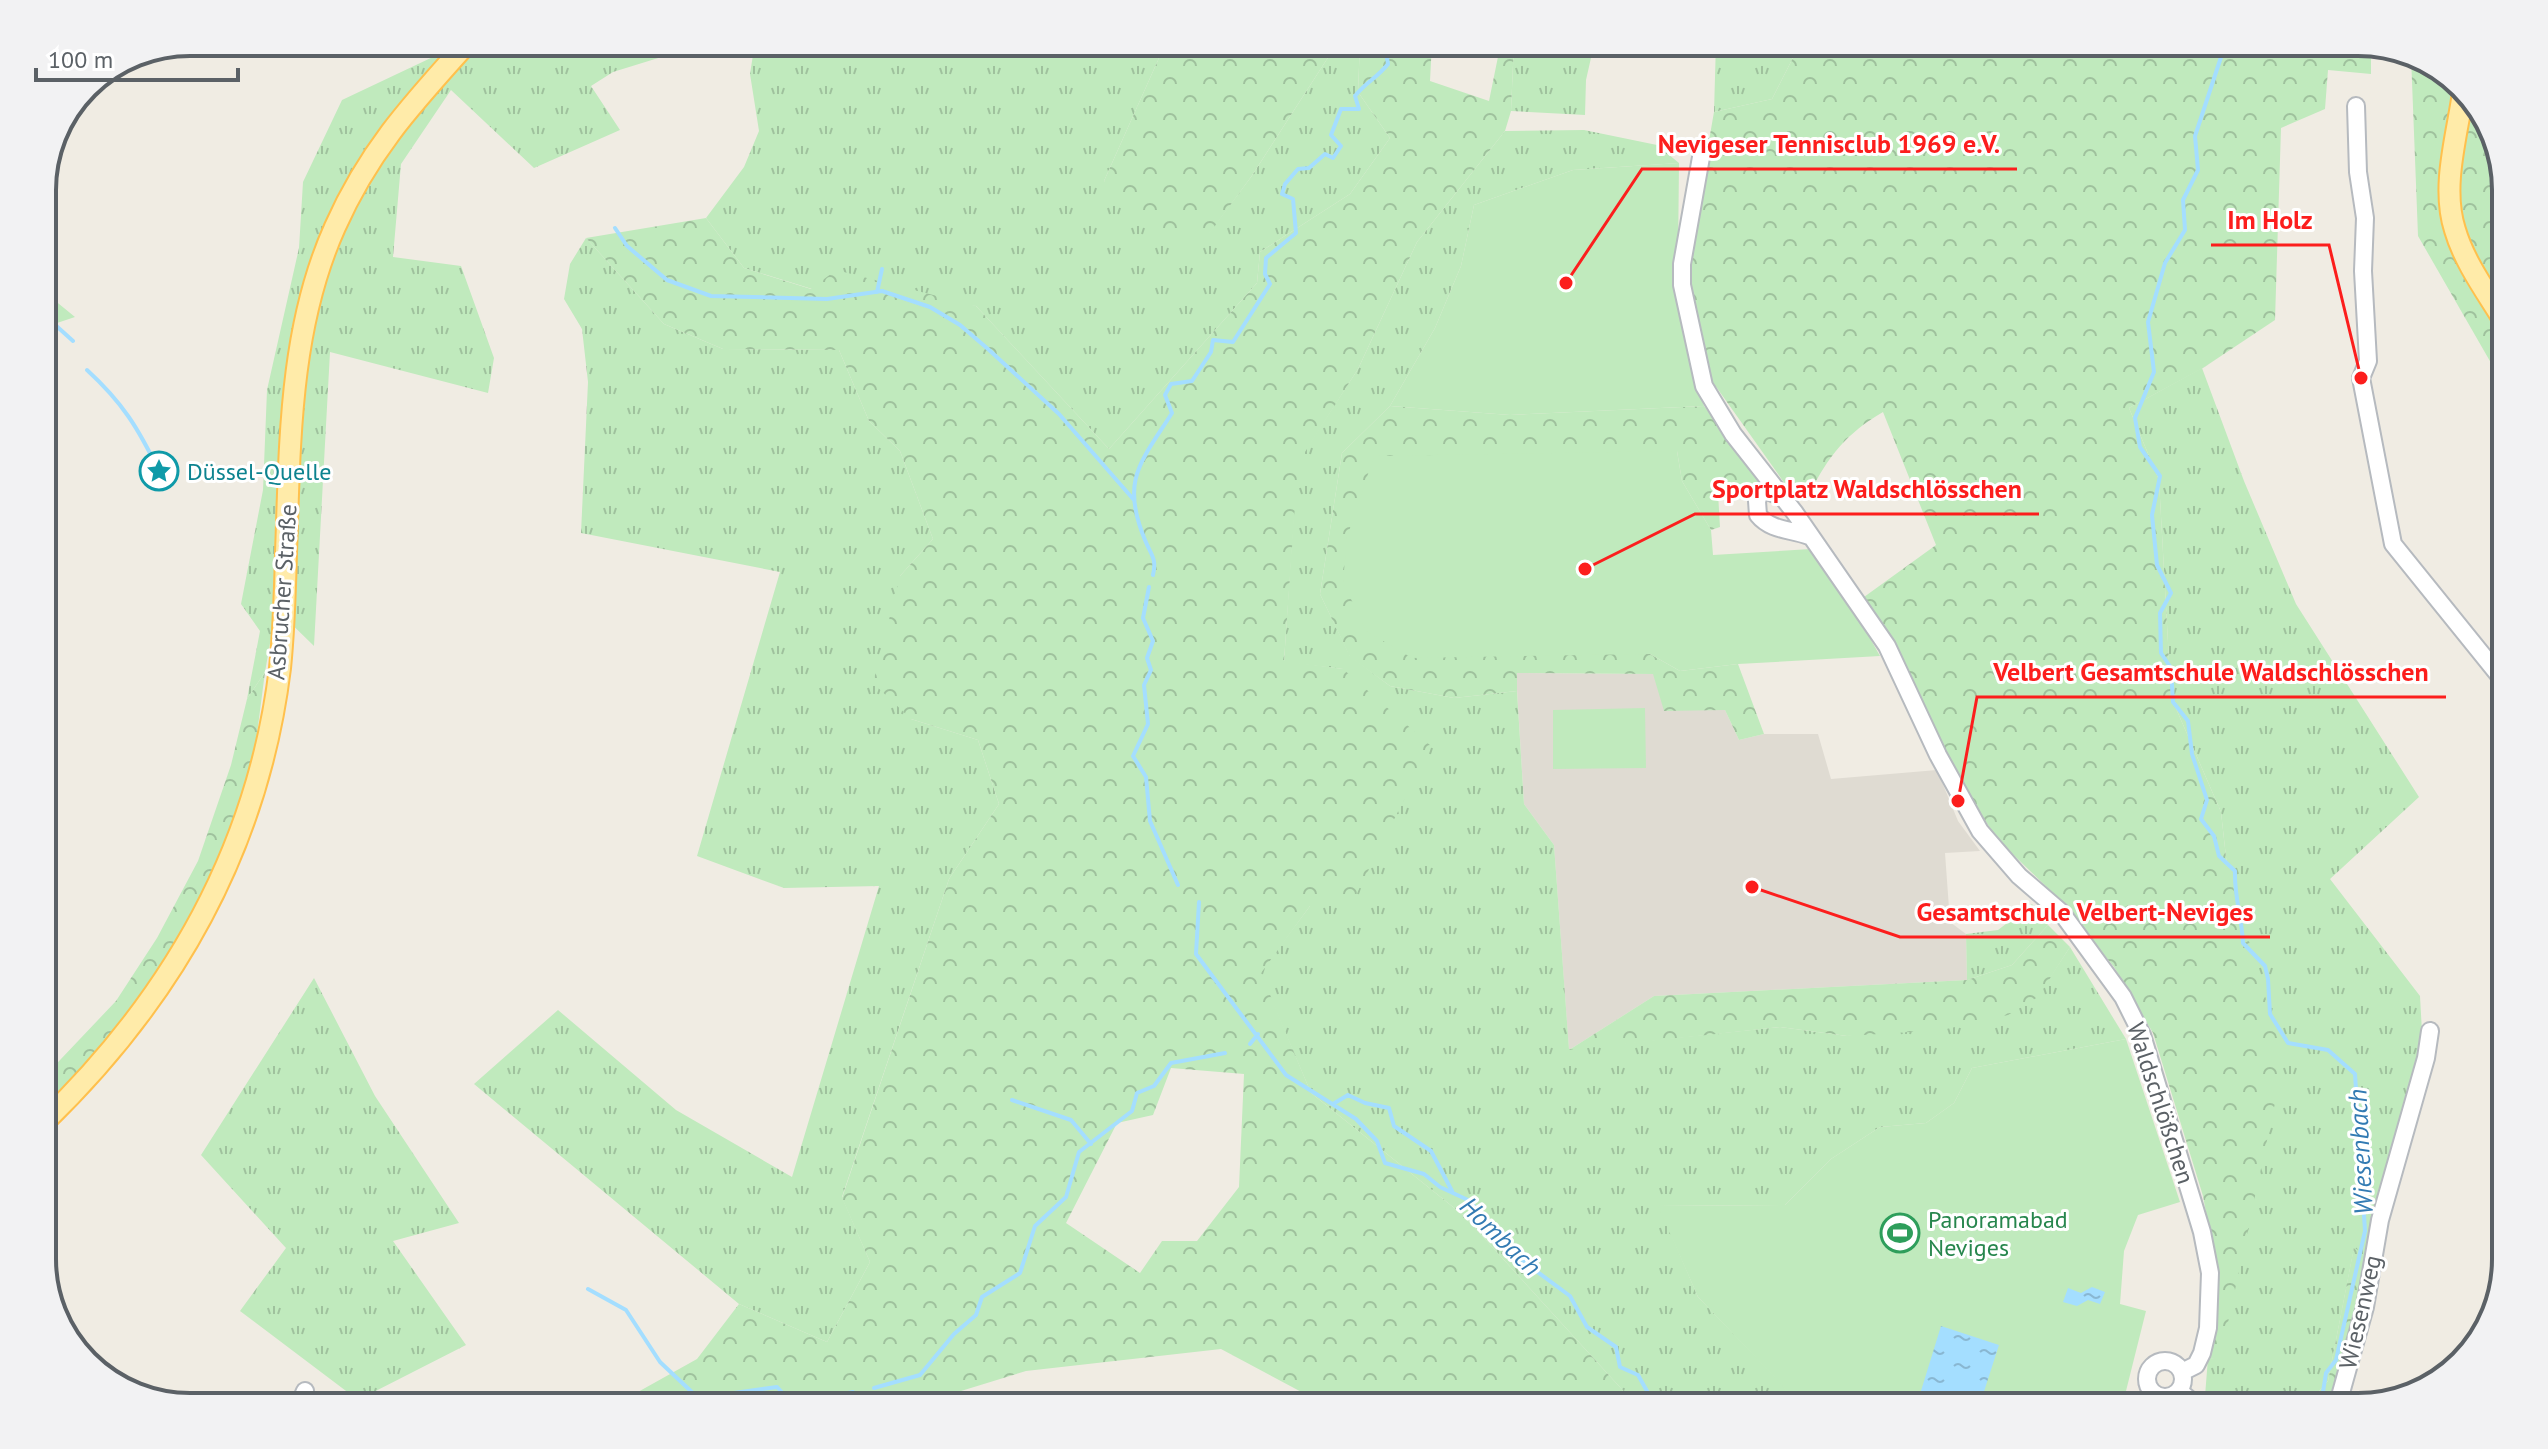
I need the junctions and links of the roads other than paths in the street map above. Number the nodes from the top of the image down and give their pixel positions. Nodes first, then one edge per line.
1 (455, 56) edge
2 (2461, 105) edge
3 (2356, 106) dead end
4 (1703, 146) dead end
5 (2492, 301) edge
6 (1784, 498) junction
7 (1809, 536) junction
8 (2492, 667) edge
9 (2430, 1031) dead end
10 (56, 1109) edge
11 (2182, 1372) junction
12 (2179, 1391) junction
13 (2153, 1393) edge
14 (2176, 1393) edge
15 (2182, 1393) edge
16 (2341, 1393) edge

1 - 10 main road, Asbrucher Straße
2 - 5 main road
3 - 8 street
4 - 6 street, Waldschlößchen
6 - 7 street, Waldschlößchen
6 - 7 street
7 - 11 street, Waldschlößchen
9 - 16 street, Wiesenweg
11 - 12 street
11 - 13 street
12 - 14 street
12 - 15 street

